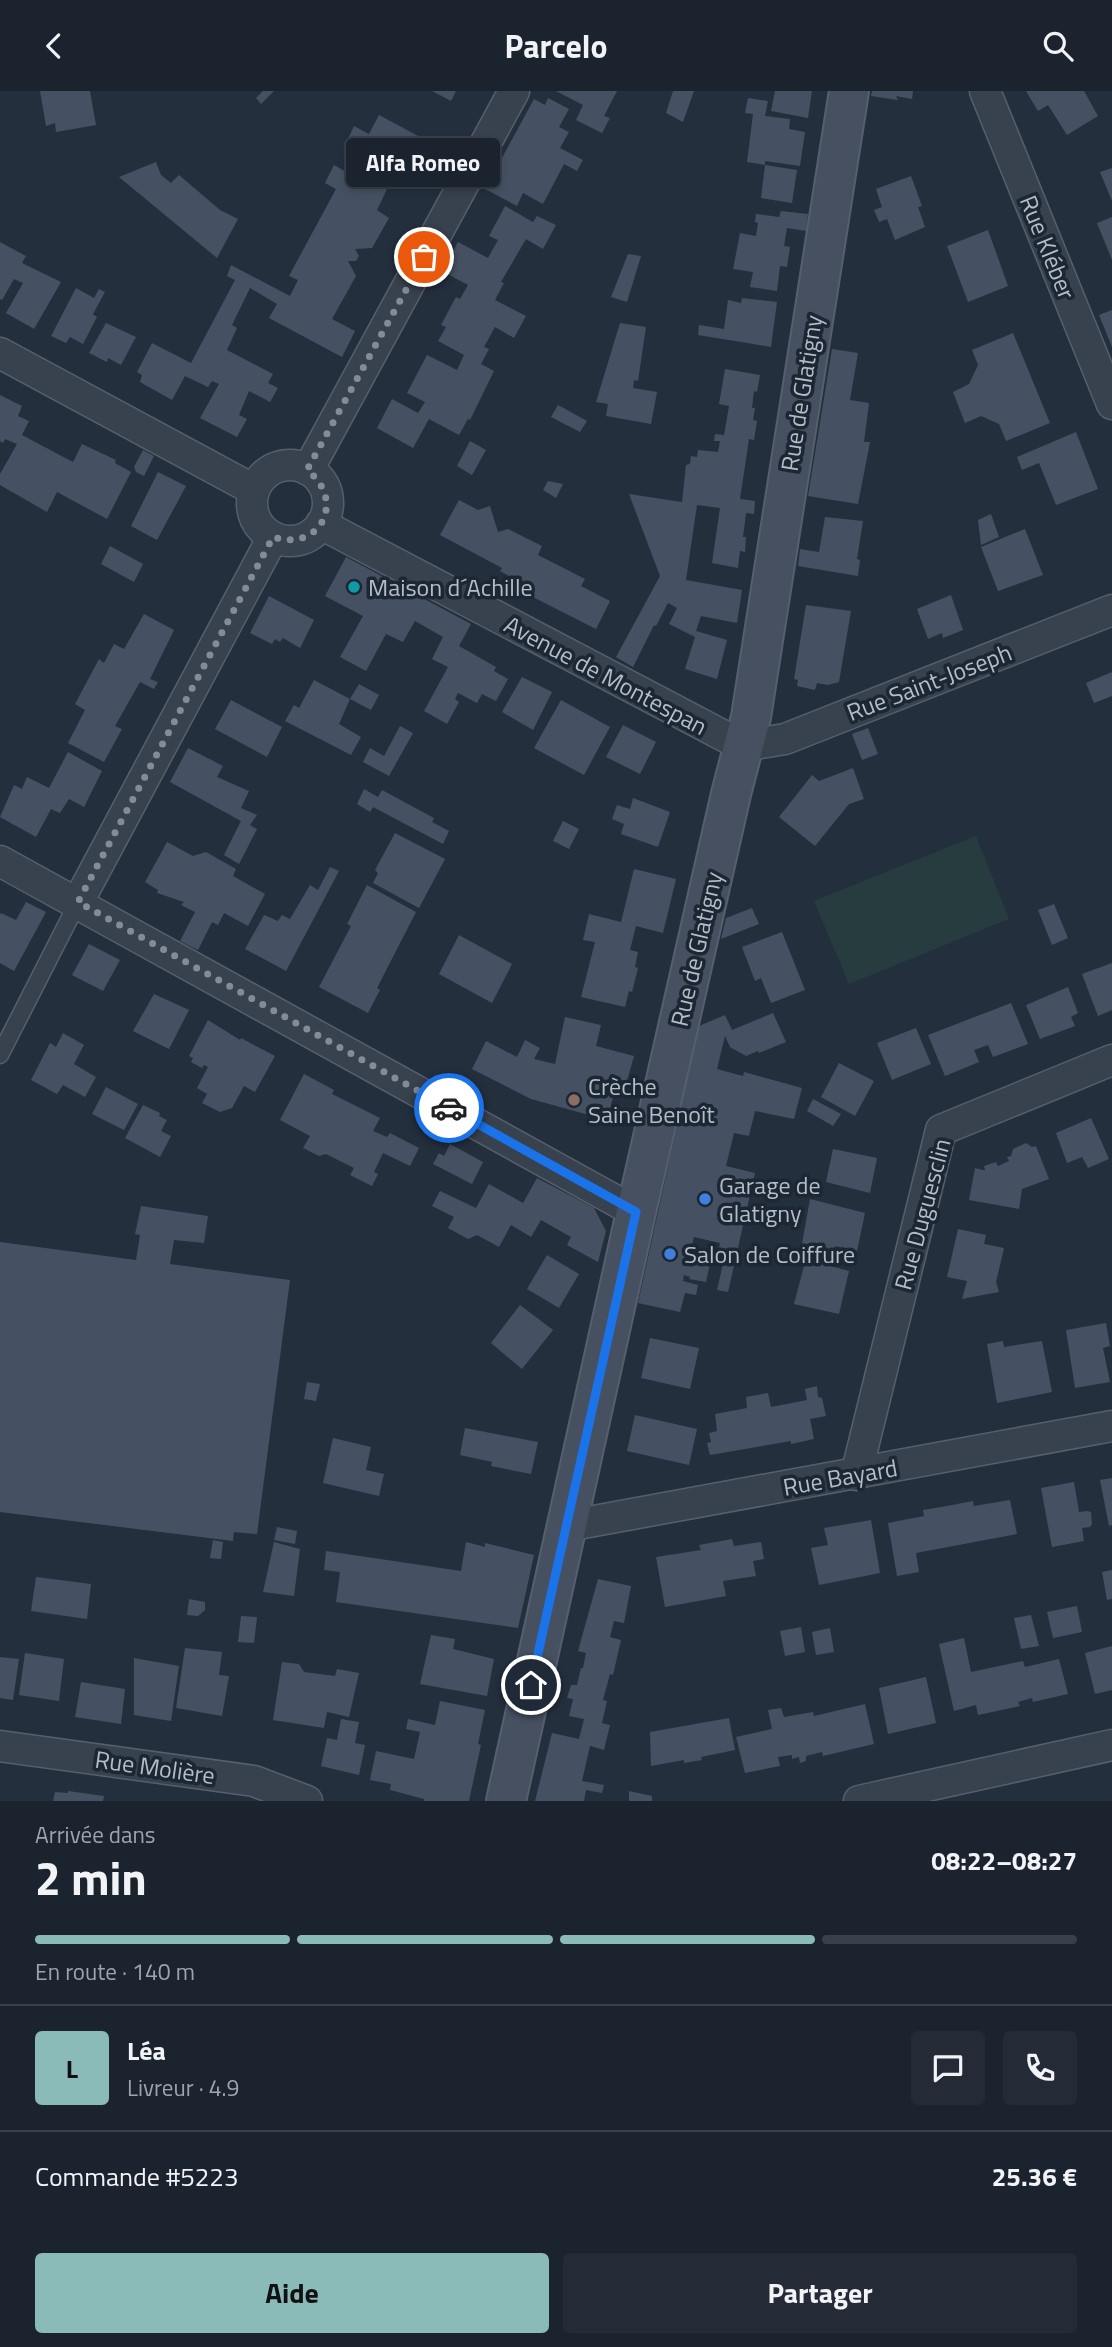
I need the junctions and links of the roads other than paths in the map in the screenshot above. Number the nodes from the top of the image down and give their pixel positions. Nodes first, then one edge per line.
1 (514, 91) edge
2 (849, 91) edge
3 (985, 91) edge
4 (0, 353) edge
5 (1112, 404) edge
6 (307, 470) junction
7 (254, 489) junction
8 (321, 523) junction
9 (273, 537) junction
10 (1112, 610) edge
11 (743, 746) junction
12 (0, 861) edge
13 (78, 902) junction
14 (0, 1055) edge
15 (1112, 1061) edge
16 (636, 1212) junction
17 (1112, 1426) edge
18 (856, 1475) junction
19 (567, 1526) junction
20 (1112, 1745) edge
21 (0, 1746) edge
22 (307, 1801) edge
23 (506, 1801) edge
24 (859, 1801) edge

1 - 6 street
2 - 11 street, Rue de Glatigny
3 - 5 street, Rue Kléber
4 - 7 street
6 - 7 street
6 - 8 street
7 - 9 street
8 - 9 street
8 - 11 street, Avenue de Montespan
9 - 13 street
10 - 11 street, Rue Saint-Joseph
11 - 16 street, Rue de Glatigny
12 - 13 street
13 - 14 lane
13 - 16 street
15 - 18 street, Rue Duguesclin
16 - 19 street, Rue de Glatigny
17 - 18 street, Rue Bayard
18 - 19 street, Rue Bayard
19 - 23 street, Rue de Glatigny
20 - 24 street
21 - 22 street, Rue Molière

